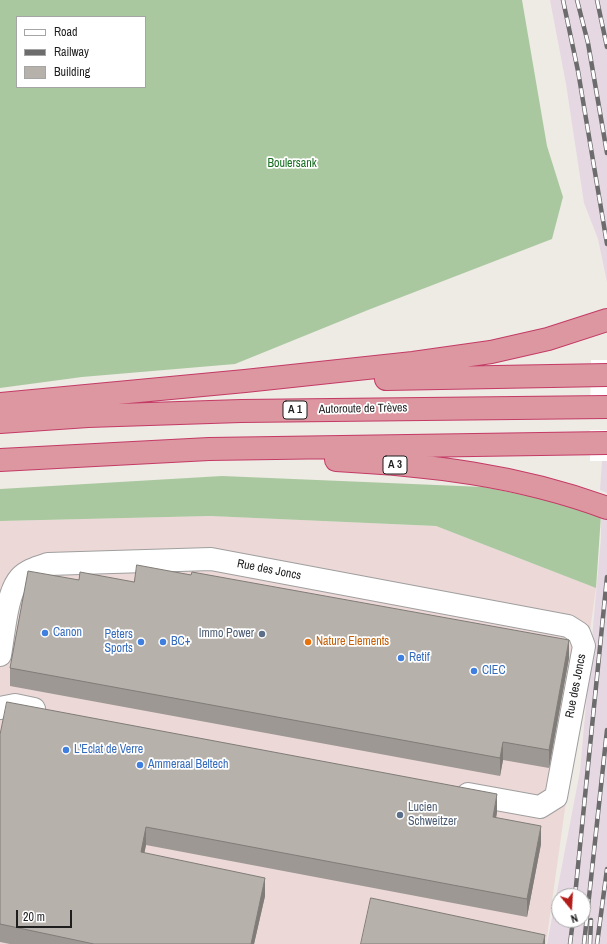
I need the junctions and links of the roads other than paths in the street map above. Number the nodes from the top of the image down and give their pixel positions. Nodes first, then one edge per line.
1 (601, 322) edge
2 (599, 375) edge
3 (245, 381) junction
4 (0, 404) edge
5 (598, 407) edge
6 (0, 422) edge
7 (599, 443) edge
8 (209, 449) junction
9 (0, 460) edge
10 (607, 508) edge
11 (0, 655) edge
12 (0, 708) edge
13 (54, 713) edge
14 (446, 789) edge

1 - 3 highway
2 - 3 highway
3 - 4 highway
5 - 6 highway, Autoroute de Trèves / A 1
7 - 8 highway
8 - 9 highway
8 - 10 highway, A 3
11 - 14 street, Rue des Joncs
12 - 13 street

